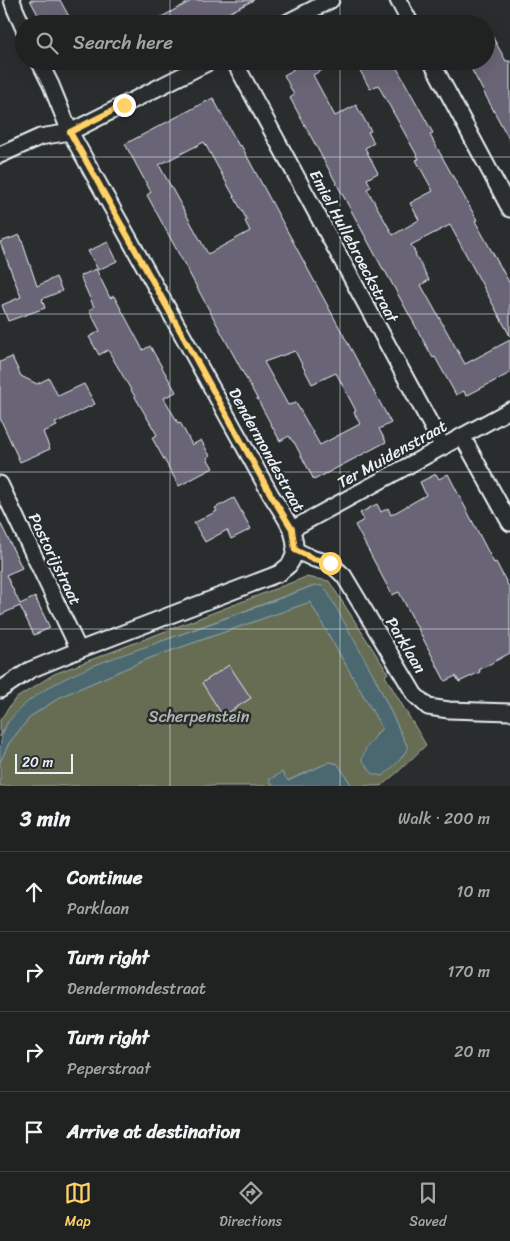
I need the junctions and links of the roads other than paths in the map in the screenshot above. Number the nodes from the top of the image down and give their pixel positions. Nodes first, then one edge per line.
1 (12, 0) edge
2 (398, 0) edge
3 (326, 1) edge
4 (17, 15) edge
5 (300, 15) edge
6 (406, 15) edge
7 (44, 70) edge
8 (193, 70) edge
9 (239, 70) edge
10 (436, 70) edge
11 (70, 132) junction
12 (0, 154) edge
13 (510, 209) edge
14 (510, 410) edge
15 (462, 436) junction
16 (443, 447) junction
17 (0, 484) edge
18 (510, 523) edge
19 (292, 529) junction
20 (295, 550) junction
21 (79, 650) junction
22 (0, 690) edge
23 (510, 712) edge

1 - 4 street
2 - 6 street
3 - 5 street
7 - 11 street, Dendermondestraat
8 - 11 street
9 - 16 street, Emiel Hullebroeckstraat
10 - 13 street
11 - 12 street
11 - 19 street, Dendermondestraat
14 - 15 street, Ter Muidenstraat
15 - 16 street, Ter Muidenstraat
15 - 18 street
16 - 19 street, Ter Muidenstraat
17 - 21 street, Pastorijstraat
19 - 20 street, Dendermondestraat
20 - 21 street
20 - 23 street, Parklaan
21 - 22 street

